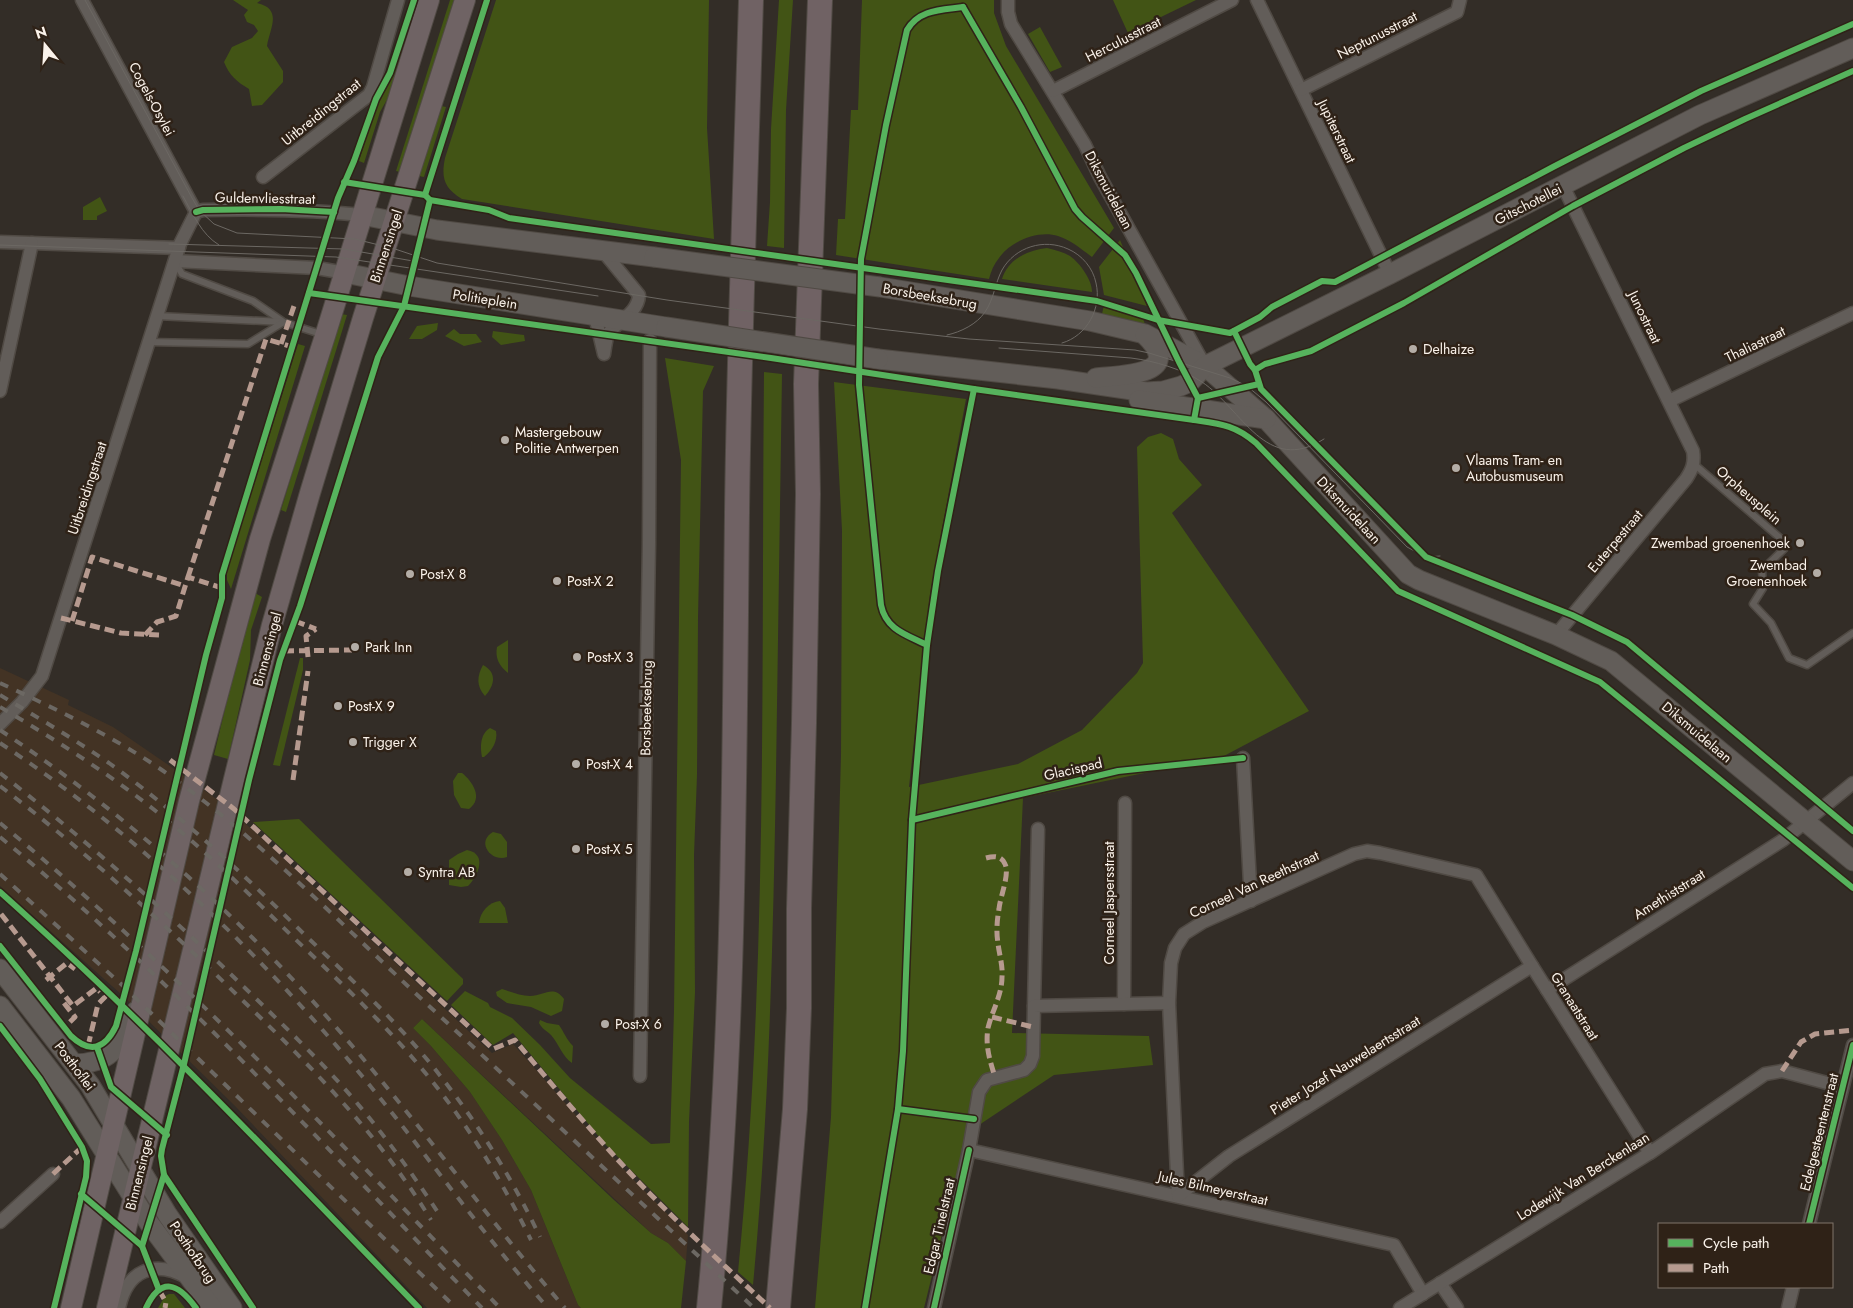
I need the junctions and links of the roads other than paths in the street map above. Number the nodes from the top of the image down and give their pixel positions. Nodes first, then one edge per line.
1 (82, 0) edge
2 (398, 0) edge
3 (429, 0) edge
4 (465, 0) edge
5 (751, 0) edge
6 (820, 0) edge
7 (1008, 0) edge
8 (1232, 0) edge
9 (1257, 0) edge
10 (1460, 0) edge
11 (1853, 48) edge
12 (1053, 90) junction
13 (1301, 90) junction
14 (263, 178) dead end
15 (1563, 186) junction
16 (196, 212) junction
17 (362, 215) junction
18 (394, 221) junction
19 (0, 242) edge
20 (32, 243) junction
21 (179, 248) junction
22 (602, 250) junction
23 (175, 261) junction
24 (345, 273) junction
25 (1390, 274) junction
26 (376, 279) junction
27 (1853, 313) edge
28 (157, 316) junction
29 (595, 316) junction
30 (625, 321) junction
31 (283, 322) junction
32 (666, 327) junction
33 (1144, 334) junction
34 (325, 336) junction
35 (650, 340) junction
36 (149, 342) junction
37 (1205, 366) junction
38 (1068, 381) junction
39 (0, 391) edge
40 (1669, 401) junction
41 (1266, 419) junction
42 (1694, 464) junction
43 (1853, 633) edge
44 (1556, 635) junction
45 (0, 724) edge
46 (1243, 758) dead end
47 (1853, 783) edge
48 (1125, 803) dead end
49 (1805, 821) junction
50 (1038, 829) dead end
51 (1853, 861) edge
52 (1476, 875) joint
53 (1251, 901) junction
54 (1532, 966) junction
55 (0, 969) edge
56 (1547, 990) junction
57 (142, 1001) junction
58 (1169, 1003) junction
59 (1124, 1004) junction
60 (0, 1006) edge
61 (1034, 1006) junction
62 (1853, 1045) edge
63 (74, 1064) junction
64 (1782, 1071) joint
65 (640, 1076) dead end
66 (1842, 1087) junction
67 (114, 1125) junction
68 (969, 1150) junction
69 (1650, 1153) junction
70 (107, 1156) junction
71 (140, 1168) junction
72 (53, 1174) dead end
73 (1178, 1196) junction
74 (133, 1198) junction
75 (0, 1222) edge
76 (1809, 1223) edge
77 (190, 1279) junction
78 (1440, 1283) junction
79 (1793, 1288) edge
80 (1423, 1294) junction
81 (72, 1308) edge
82 (107, 1308) edge
83 (119, 1308) edge
84 (212, 1308) edge
85 (232, 1308) edge
86 (709, 1308) edge
87 (778, 1308) edge
88 (934, 1308) edge
89 (1400, 1308) edge
90 (1456, 1308) edge
91 (1788, 1308) edge

1 - 16 street, Cogels-Osylei
2 - 14 street, Uitbreidingstraat
3 - 17 main road
4 - 18 main road, Binnensingel
5 - 86 highway
6 - 87 highway
7 - 12 street, Diksmuidelaan
8 - 12 street, Herculusstraat
9 - 13 street, Jupiterstraat
10 - 13 street, Neptunusstraat
11 - 15 street, Gitschotellei
12 - 37 street, Diksmuidelaan
13 - 25 street, Jupiterstraat
15 - 25 street, Gitschotellei
15 - 40 street, Junostraat
16 - 17 street, Guldenvliesstraat
16 - 21 street, Guldenvliesstraat
17 - 18 street
17 - 24 main road
18 - 22 street
18 - 26 main road, Binnensingel
19 - 20 street
20 - 21 street
20 - 39 street
21 - 23 street, Uitbreidingstraat
22 - 30 street
22 - 33 street, Borsbeeksebrug, bridge
23 - 24 street
23 - 28 street, Uitbreidingstraat
23 - 31 lane
24 - 26 street, Politieplein
24 - 34 main road
25 - 37 street, Gitschotellei
26 - 29 street, Politieplein
26 - 71 main road, Binnensingel
27 - 40 street, Thaliastraat
28 - 31 lane
28 - 36 street, Uitbreidingstraat
29 - 30 street, Politieplein
29 - 30 street
30 - 32 street, Politieplein
30 - 35 street
31 - 34 lane
31 - 36 lane
32 - 35 street
32 - 38 street, bridge
33 - 37 street, Borsbeeksebrug
33 - 38 street
34 - 57 main road
35 - 65 street, Borsbeeksebrug
36 - 45 street, Uitbreidingstraat
37 - 38 street
37 - 41 street, Diksmuidelaan
38 - 41 street
40 - 42 street, Junostraat
41 - 44 street, Diksmuidelaan
42 - 43 lane, Orpheusplein
42 - 44 street, Euterpestraat
44 - 49 street, Diksmuidelaan
46 - 53 street
47 - 49 street, Amethiststraat
48 - 59 street, Corneel Jaspersstraat
49 - 51 street, Diksmuidelaan
49 - 56 street, Amethiststraat
50 - 61 street
52 - 53 street, Corneel Van Reethstraat
52 - 54 street, Granaatstraat
53 - 58 street, Corneel Van Reethstraat
54 - 56 street, Granaatstraat
54 - 73 street, Pieter Jozef Nauwelaertsstraat
55 - 63 street, Posthoflei
56 - 69 street, Granaatstraat
57 - 63 street
57 - 67 main road
58 - 59 street
58 - 73 street, Corneel Van Reethstraat
59 - 61 street
60 - 70 street, Posthoflei
61 - 68 street
62 - 66 street, Edelgesteentenstraat
63 - 67 street, Posthoflei
64 - 66 street, Edelgesteentenstraat
64 - 69 street, Lodewijk Van Berckenlaan
66 - 76 street, Edelgesteentenstraat
67 - 70 main road
67 - 71 street, Posthoflei
68 - 73 street, Jules Bilmeyerstraat
68 - 88 street, Edgar Tinelstraat
69 - 78 street, Lodewijk Van Berckenlaan
70 - 74 street, Posthoflei
70 - 81 main road
71 - 74 main road, Binnensingel
71 - 85 street, Posthofbrug
72 - 75 street
73 - 80 street, Jules Bilmeyerstraat
74 - 77 street, Posthofbrug
74 - 82 main road, Binnensingel
77 - 83 street
77 - 84 street, Posthofbrug
78 - 80 street, Lodewijk Van Berckenlaan
78 - 90 street
79 - 91 street
80 - 89 street, Lodewijk Van Berckenlaan

